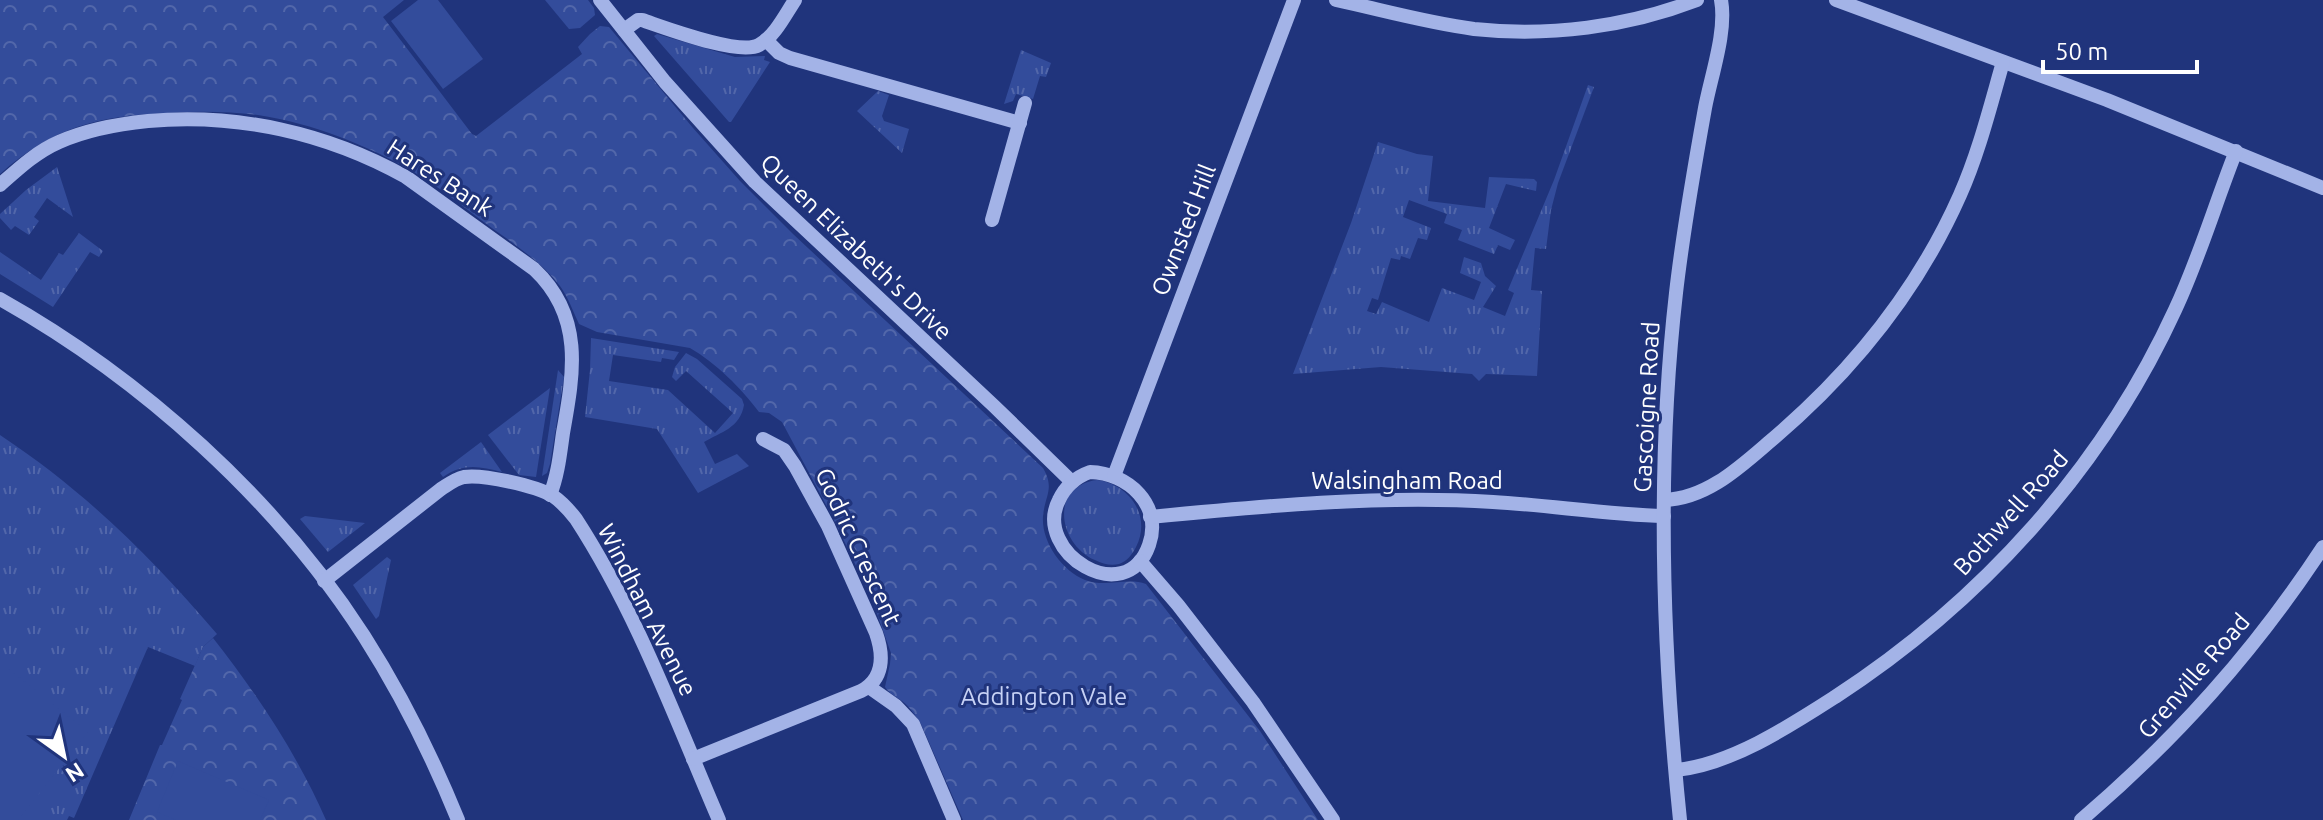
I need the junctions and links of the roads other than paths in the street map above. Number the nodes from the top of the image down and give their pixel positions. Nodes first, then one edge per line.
1 (600, 0) edge
2 (795, 0) edge
3 (1294, 0) edge
4 (1336, 0) edge
5 (1697, 0) edge
6 (1721, 0) edge
7 (1836, 0) edge
8 (624, 30) junction
9 (766, 40) junction
10 (2003, 62) junction
11 (1025, 103) dead end
12 (1020, 123) junction
13 (2236, 151) junction
14 (0, 185) edge
15 (2323, 188) edge
16 (992, 220) dead end
17 (0, 299) edge
18 (763, 439) dead end
19 (1114, 476) junction
20 (1072, 482) junction
21 (550, 495) junction
22 (1664, 508) junction
23 (1150, 517) junction
24 (2323, 547) edge
25 (1140, 561) junction
26 (324, 581) junction
27 (869, 687) junction
28 (693, 759) junction
29 (1676, 770) junction
30 (458, 820) edge
31 (719, 820) edge
32 (954, 820) edge
33 (1333, 820) edge
34 (1680, 820) edge
35 (2081, 820) edge

1 - 8 street, Queen Elizabeth's Drive
2 - 9 street
3 - 19 street, Ownsted Hill
4 - 5 street
6 - 22 street, Gascoigne Road
7 - 10 street
8 - 9 street
8 - 20 street, Queen Elizabeth's Drive
9 - 12 street
10 - 13 street
10 - 22 street, Walsingham Road
11 - 12 street
12 - 16 street
13 - 15 street
13 - 29 street, Bothwell Road
14 - 21 street, Hares Bank
17 - 26 street
18 - 27 street, Godric Crescent
19 - 20 street
19 - 23 street
20 - 25 street
21 - 26 street, Windham Avenue
21 - 28 street, Windham Avenue
22 - 23 street, Walsingham Road
22 - 29 street, Gascoigne Road
23 - 25 street
24 - 35 street, Grenville Road
25 - 33 street
26 - 30 street
27 - 28 street
27 - 32 street
28 - 31 street, Windham Avenue
29 - 34 street, Gascoigne Road

